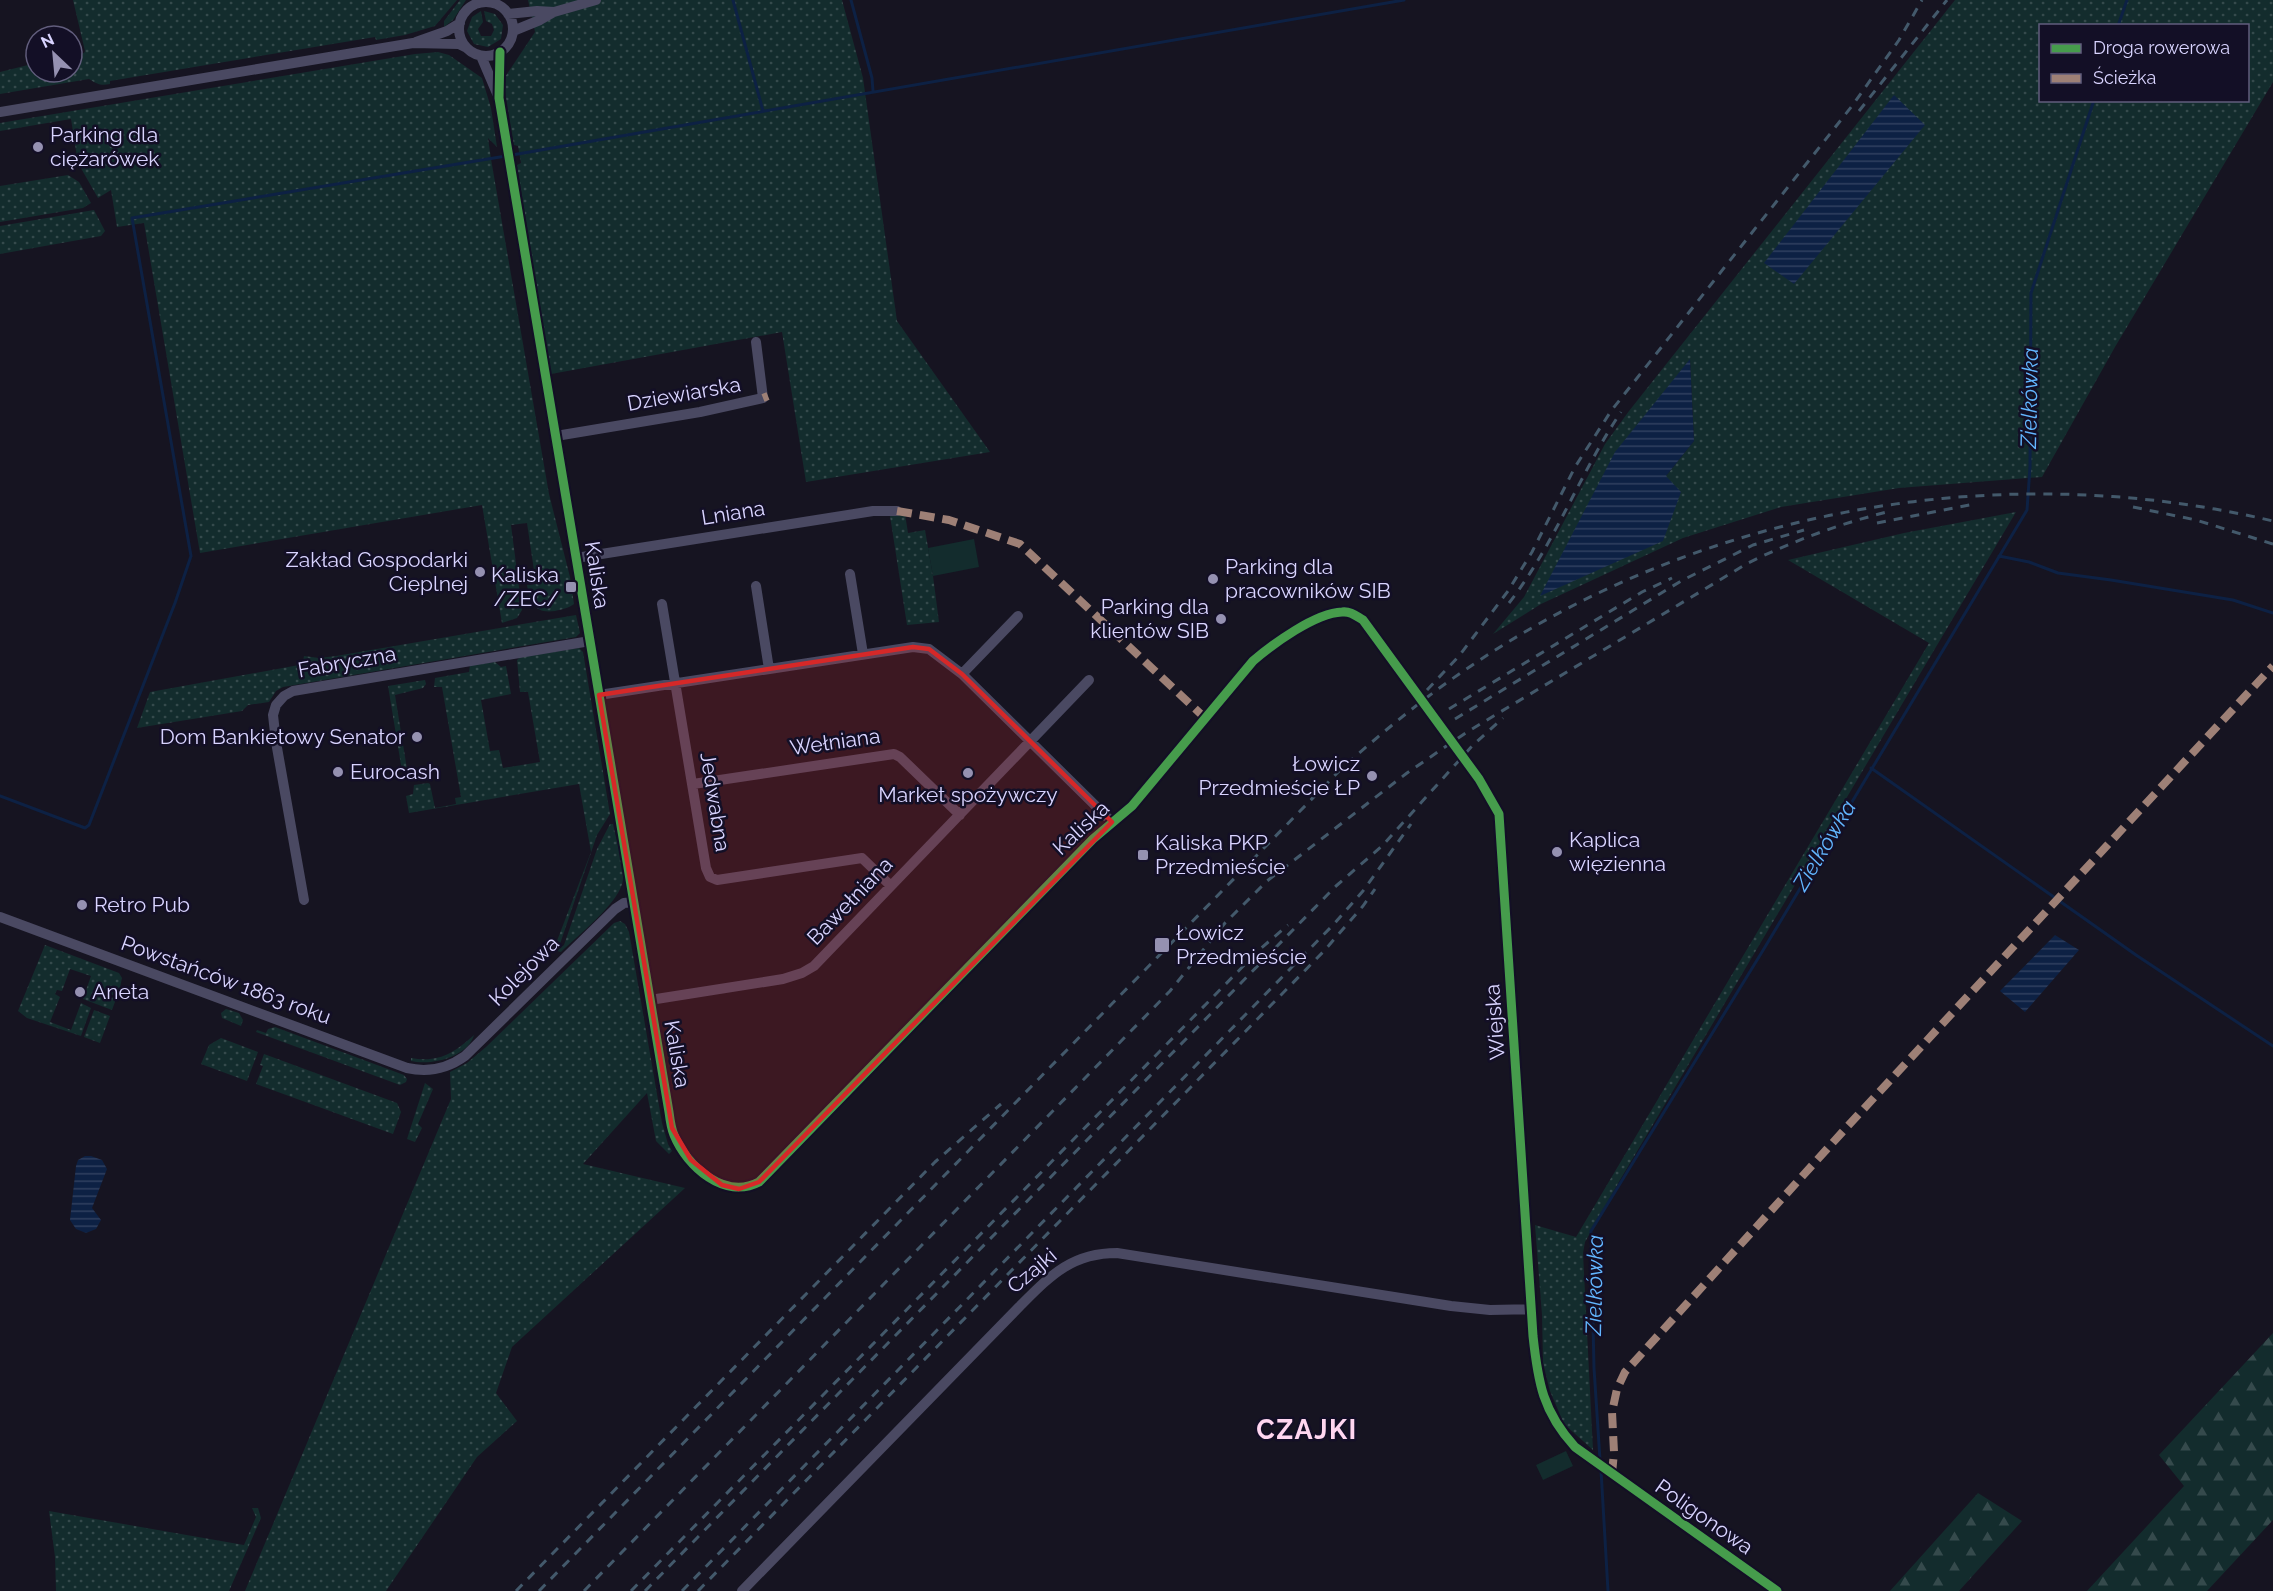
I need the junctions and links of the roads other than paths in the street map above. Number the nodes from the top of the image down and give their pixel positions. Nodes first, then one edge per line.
1 (596, 0) edge
2 (489, 1) edge
3 (470, 4) edge
4 (554, 12) junction
5 (508, 14) junction
6 (460, 23) junction
7 (513, 31) junction
8 (413, 43) junction
9 (465, 47) junction
10 (500, 52) junction
11 (481, 56) junction
12 (499, 98) junction
13 (0, 112) edge
14 (756, 342) dead end
15 (556, 436) junction
16 (897, 511) dead end
17 (576, 558) junction
18 (850, 574) dead end
19 (756, 586) dead end
20 (662, 604) dead end
21 (1350, 612) joint
22 (1018, 616) dead end
23 (590, 641) junction
24 (863, 654) junction
25 (769, 669) junction
26 (962, 674) junction
27 (1089, 681) dead end
28 (675, 683) junction
29 (599, 696) junction
30 (1031, 741) junction
31 (693, 784) junction
32 (960, 815) junction
33 (1112, 822) junction
34 (891, 886) junction
35 (304, 900) dead end
36 (633, 902) junction
37 (0, 917) edge
38 (650, 1000) junction
39 (441, 1069) joint
40 (1532, 1309) junction
41 (1591, 1459) joint
42 (742, 1591) edge
43 (1777, 1591) edge

1 - 4 street
2 - 3 street
2 - 5 street
3 - 6 street
4 - 5 street
4 - 7 street
5 - 7 street
6 - 8 street
6 - 9 street
7 - 10 street
8 - 9 street
8 - 13 street
9 - 11 street
10 - 11 street
10 - 12 street, Kaliska
11 - 12 street, Kaliska
12 - 15 street, Kaliska
14 - 15 street, Dziewiarska
15 - 17 street, Kaliska
16 - 17 street, Lniana
17 - 23 street, Kaliska
18 - 24 street
19 - 25 street
20 - 28 street, Jedwabna
21 - 33 street, Kaliska
21 - 40 street, Wiejska
22 - 26 street
23 - 29 street, Kaliska
23 - 35 street, Fabryczna
24 - 25 street
24 - 26 street
25 - 28 street
26 - 30 street
27 - 30 street, Bawełniana
28 - 29 street
28 - 31 street, Jedwabna
29 - 36 street, Kaliska
30 - 32 street, Bawełniana
30 - 33 street
31 - 32 street, Wełniana
31 - 34 street, Jedwabna
32 - 34 street, Bawełniana
33 - 38 street, Kaliska
34 - 38 street, Bawełniana
36 - 38 street, Kaliska
36 - 39 street, Kolejowa
37 - 39 street, Powstańców 1863 roku
40 - 41 street, Wiejska
40 - 42 street, Czajki
41 - 43 street, Poligonowa

